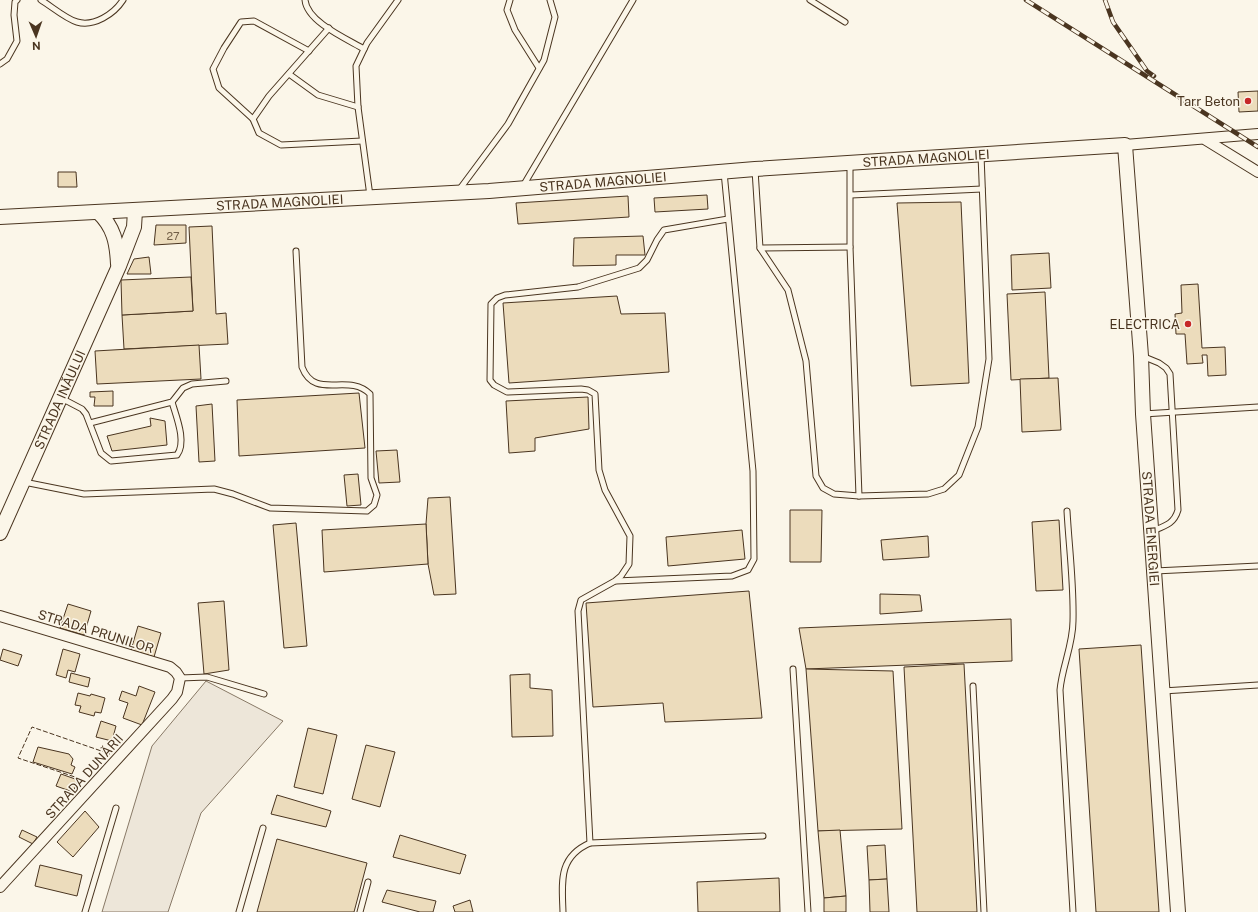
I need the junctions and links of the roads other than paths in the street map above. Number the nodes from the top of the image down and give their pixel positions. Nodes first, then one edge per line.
1 (17, 0) edge
2 (41, 0) edge
3 (123, 0) edge
4 (305, 0) edge
5 (398, 0) edge
6 (510, 0) edge
7 (550, 0) edge
8 (633, 0) edge
9 (810, 0) edge
10 (845, 22) dead end
11 (329, 28) junction
12 (364, 49) junction
13 (309, 51) junction
14 (0, 64) edge
15 (539, 68) junction
16 (288, 74) junction
17 (358, 108) junction
18 (253, 119) junction
19 (1258, 134) edge
20 (1206, 140) junction
21 (362, 141) junction
22 (1125, 145) junction
23 (981, 154) junction
24 (850, 163) junction
25 (755, 169) junction
26 (724, 172) junction
27 (1258, 172) edge
28 (522, 188) junction
29 (982, 189) junction
30 (457, 193) junction
31 (851, 194) junction
32 (370, 198) junction
33 (135, 211) junction
34 (98, 212) junction
35 (0, 218) edge
36 (728, 218) junction
37 (850, 247) junction
38 (760, 248) junction
39 (296, 251) dead end
40 (119, 266) junction
41 (1141, 356) junction
42 (226, 381) dead end
43 (60, 397) junction
44 (172, 402) junction
45 (1258, 407) edge
46 (1173, 412) junction
47 (1143, 414) junction
48 (90, 423) junction
49 (23, 482) junction
50 (859, 496) junction
51 (1067, 511) dead end
52 (1151, 532) junction
53 (0, 533) edge
54 (1258, 566) edge
55 (1154, 571) junction
56 (615, 581) junction
57 (0, 616) edge
58 (793, 669) dead end
59 (180, 678) junction
60 (1258, 685) edge
61 (973, 686) dead end
62 (1162, 691) junction
63 (264, 694) dead end
64 (116, 808) dead end
65 (263, 828) dead end
66 (763, 836) dead end
67 (590, 843) junction
68 (368, 882) dead end
69 (0, 887) edge
70 (85, 912) edge
71 (239, 912) edge
72 (360, 912) edge
73 (563, 912) edge
74 (808, 912) edge
75 (984, 912) edge
76 (1073, 912) edge
77 (1178, 912) edge

1 - 14 lane
2 - 3 lane
4 - 11 lane
5 - 12 lane
6 - 15 lane
7 - 15 lane
8 - 28 lane
9 - 10 lane
11 - 12 lane
11 - 13 lane
12 - 17 lane
13 - 16 lane
13 - 18 lane
15 - 30 lane
16 - 17 lane
16 - 18 lane
17 - 21 lane
18 - 21 lane
19 - 20 street, STRADA MAGNOLIEI
20 - 22 street, STRADA MAGNOLIEI
20 - 27 street
21 - 32 lane
22 - 23 main road, STRADA MAGNOLIEI
22 - 41 main road, STRADA ENERGIEI
23 - 24 main road, STRADA MAGNOLIEI
23 - 29 lane
24 - 25 main road, STRADA MAGNOLIEI
24 - 31 lane
25 - 26 main road, STRADA MAGNOLIEI
25 - 38 lane
26 - 28 main road, STRADA MAGNOLIEI
26 - 36 lane
28 - 30 main road, STRADA MAGNOLIEI
29 - 31 lane
29 - 50 lane
30 - 32 main road, STRADA MAGNOLIEI
31 - 37 lane
32 - 33 main road, STRADA MAGNOLIEI
33 - 34 main road, STRADA MAGNOLIEI
33 - 40 main road, STRADA INĂULUI
34 - 35 main road, STRADA MAGNOLIEI
34 - 40 main road
36 - 56 lane
36 - 56 lane
37 - 38 lane
37 - 50 lane
38 - 50 lane
39 - 49 lane
40 - 43 main road, STRADA INĂULUI
41 - 46 lane
41 - 47 main road, STRADA ENERGIEI
42 - 44 lane
43 - 48 lane
43 - 49 main road, STRADA INĂULUI
44 - 48 lane
44 - 48 lane
45 - 46 lane
46 - 47 lane
46 - 52 lane
47 - 52 main road, STRADA ENERGIEI
49 - 53 main road, STRADA INĂULUI
51 - 76 lane
52 - 55 main road, STRADA ENERGIEI
54 - 55 lane
55 - 62 main road, STRADA ENERGIEI
56 - 67 lane
57 - 59 street, STRADA PRUNILOR
58 - 74 lane
59 - 63 lane
59 - 69 street, STRADA DUNĂRII
60 - 62 lane
61 - 75 lane
62 - 77 main road, STRADA ENERGIEI
64 - 70 lane
65 - 71 lane
66 - 67 lane
67 - 73 lane
68 - 72 lane

